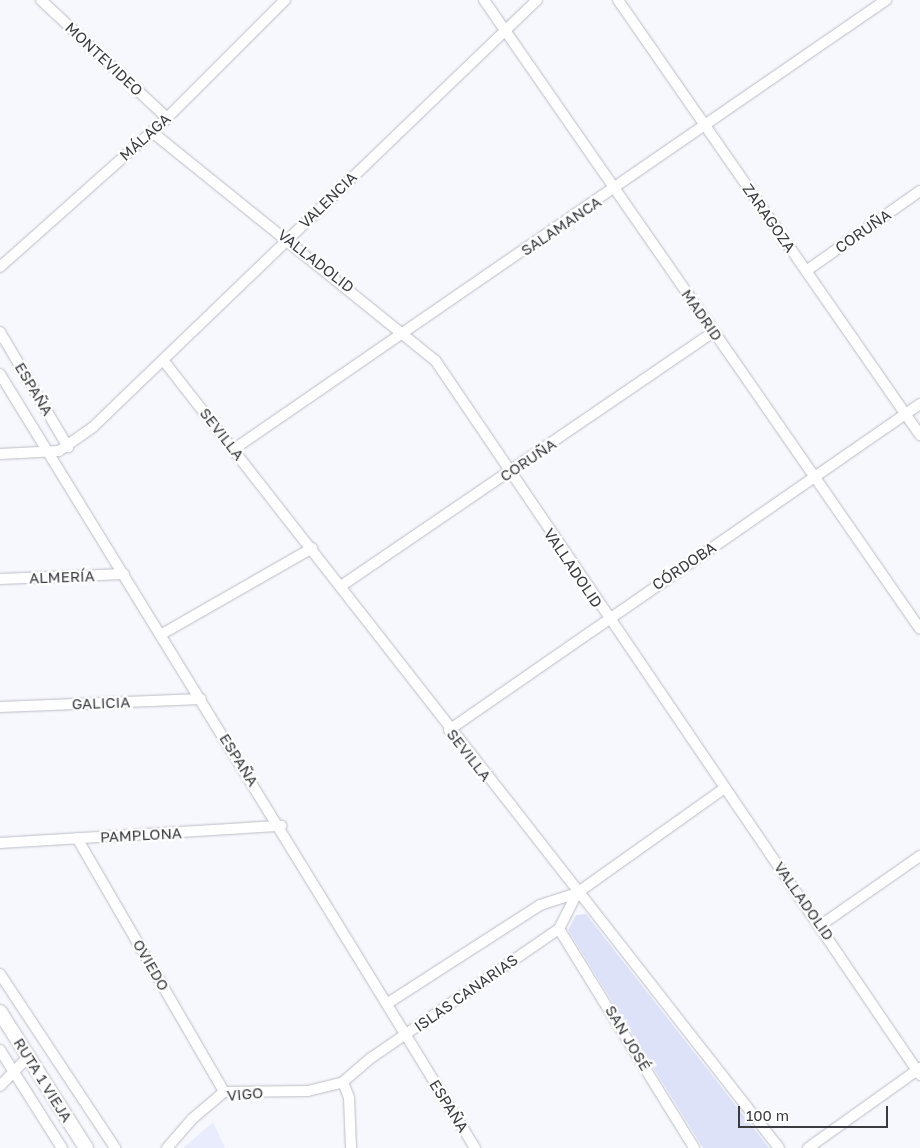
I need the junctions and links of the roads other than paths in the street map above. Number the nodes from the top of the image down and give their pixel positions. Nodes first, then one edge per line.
1 (41, 0) edge
2 (484, 0) edge
3 (537, 0) edge
4 (618, 0) edge
5 (886, 0) edge
6 (277, 2) edge
7 (505, 31) junction
8 (167, 118) junction
9 (707, 128) junction
10 (152, 132) junction
11 (615, 190) junction
12 (920, 191) edge
13 (287, 239) junction
14 (0, 268) edge
15 (806, 271) junction
16 (0, 332) edge
17 (406, 332) junction
18 (714, 332) junction
19 (163, 360) junction
20 (0, 374) edge
21 (920, 404) edge
22 (905, 414) junction
23 (920, 435) edge
24 (68, 447) junction
25 (234, 449) junction
26 (49, 453) junction
27 (0, 454) edge
28 (508, 473) junction
29 (814, 476) junction
30 (312, 548) junction
31 (124, 574) junction
32 (0, 579) edge
33 (341, 586) junction
34 (607, 618) junction
35 (920, 629) edge
36 (162, 634) junction
37 (201, 699) junction
38 (0, 708) edge
39 (449, 730) junction
40 (725, 788) junction
41 (281, 826) junction
42 (77, 838) junction
43 (0, 843) edge
44 (920, 856) edge
45 (576, 893) junction
46 (821, 925) junction
47 (559, 929) junction
48 (0, 974) edge
49 (388, 1003) junction
50 (0, 1012) edge
51 (405, 1035) junction
52 (0, 1050) edge
53 (29, 1056) junction
54 (14, 1071) junction
55 (919, 1071) edge
56 (343, 1082) junction
57 (0, 1086) edge
58 (224, 1092) junction
59 (62, 1148) edge
60 (86, 1148) edge
61 (115, 1148) edge
62 (167, 1148) edge
63 (351, 1148) edge
64 (475, 1148) edge
65 (694, 1148) edge
66 (779, 1148) edge
67 (808, 1148) edge

1 - 8 street, MONTEVIDEO
2 - 7 street, MADRID
3 - 7 street, VALENCIA
4 - 9 street, ZARAGOZA
5 - 9 street, SALAMANCA
6 - 8 street, MÁLAGA
7 - 11 street, MADRID
7 - 13 street, VALENCIA
8 - 10 street, MÁLAGA
9 - 11 street, SALAMANCA
9 - 15 street, ZARAGOZA
10 - 13 street, VALLADOLID
10 - 14 street, MÁLAGA
11 - 17 street, SALAMANCA
11 - 18 street, MADRID
12 - 15 street, CORUÑA
13 - 17 street, VALLADOLID
13 - 19 street, VALENCIA
15 - 22 street, ZARAGOZA
16 - 24 street, ESPAÑA
17 - 25 street, SALAMANCA
17 - 28 street, VALLADOLID
18 - 28 street, CORUÑA
18 - 29 street, MADRID
19 - 24 street, VALENCIA
19 - 25 street, SEVILLA
20 - 26 street, ESPAÑA
21 - 22 street, CÓRDOBA
22 - 23 street, ZARAGOZA
22 - 29 street, CÓRDOBA
24 - 26 street, VALENCIA
25 - 30 street, SEVILLA
26 - 27 street, VALENCIA
26 - 31 street, ESPAÑA
28 - 33 street, CORUÑA
28 - 34 street, VALLADOLID
29 - 34 street, CÓRDOBA
29 - 35 street, MADRID
30 - 33 street, SEVILLA
30 - 36 street
31 - 32 street, ALMERÍA
31 - 36 street, ESPAÑA
33 - 39 street, SEVILLA
34 - 39 street, CÓRDOBA
34 - 40 street, VALLADOLID
36 - 37 street, ESPAÑA
37 - 38 street, GALICIA
37 - 41 street, ESPAÑA
39 - 45 street, SEVILLA
40 - 45 street
40 - 46 street, VALLADOLID
41 - 42 street, PAMPLONA
41 - 49 street, ESPAÑA
42 - 43 street, PAMPLONA
42 - 58 street, OVIEDO
44 - 46 street
45 - 47 street
45 - 49 street
45 - 66 street, SEVILLA
46 - 55 street, VALLADOLID
47 - 51 street, ISLAS CANARIAS
47 - 65 street, SAN JOSÉ
48 - 61 street
49 - 51 street, ESPAÑA
50 - 53 street, RUTA 1 VIEJA
51 - 56 street, ISLAS CANARIAS
51 - 64 street, ESPAÑA
52 - 54 street
53 - 54 street
53 - 60 street, RUTA 1 VIEJA
54 - 57 street
54 - 59 street
55 - 67 street
56 - 58 street, VIGO
56 - 63 street
58 - 62 street, VIGO

